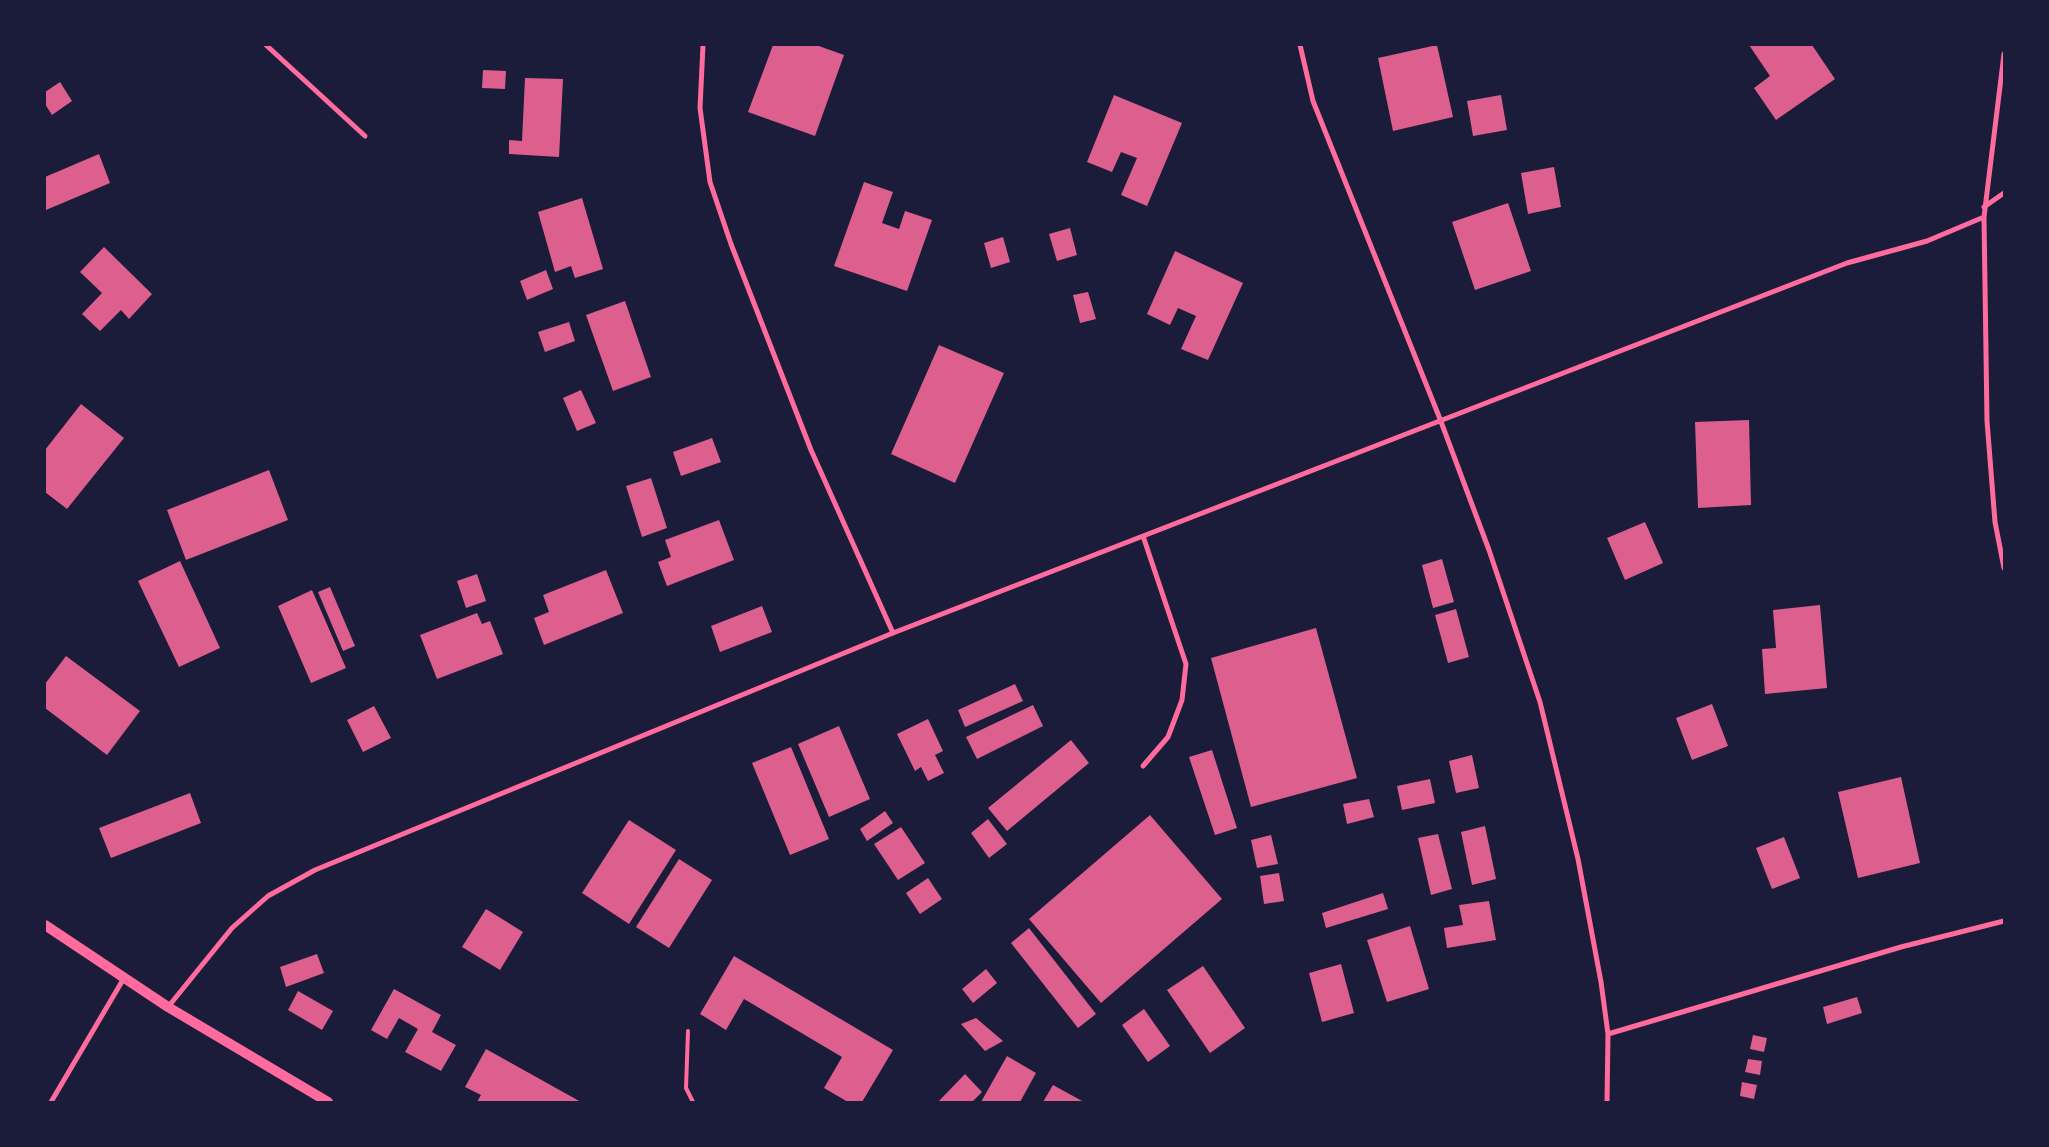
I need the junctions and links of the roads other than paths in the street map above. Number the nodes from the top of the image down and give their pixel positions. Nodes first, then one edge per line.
1 (266, 45) edge
2 (703, 45) edge
3 (1300, 45) edge
4 (2004, 54) edge
5 (365, 136) dead end
6 (2004, 193) edge
7 (1984, 207) junction
8 (1984, 217) junction
9 (1440, 419) junction
10 (1143, 536) junction
11 (2004, 568) edge
12 (893, 632) junction
13 (1142, 766) dead end
14 (2004, 921) edge
15 (45, 925) edge
16 (124, 978) junction
17 (168, 1007) junction
18 (688, 1031) dead end
19 (1608, 1034) junction
20 (51, 1102) edge
21 (328, 1102) edge
22 (693, 1102) edge
23 (1607, 1102) edge

1 - 5 street
2 - 12 street
3 - 9 street
4 - 7 street
6 - 7 street
7 - 8 street
8 - 9 street
8 - 11 street
9 - 10 street
9 - 19 street
10 - 12 street
10 - 13 street
12 - 17 street
14 - 19 street
15 - 16 main road
16 - 17 main road
16 - 20 street
17 - 21 main road
18 - 22 lane
19 - 23 street

